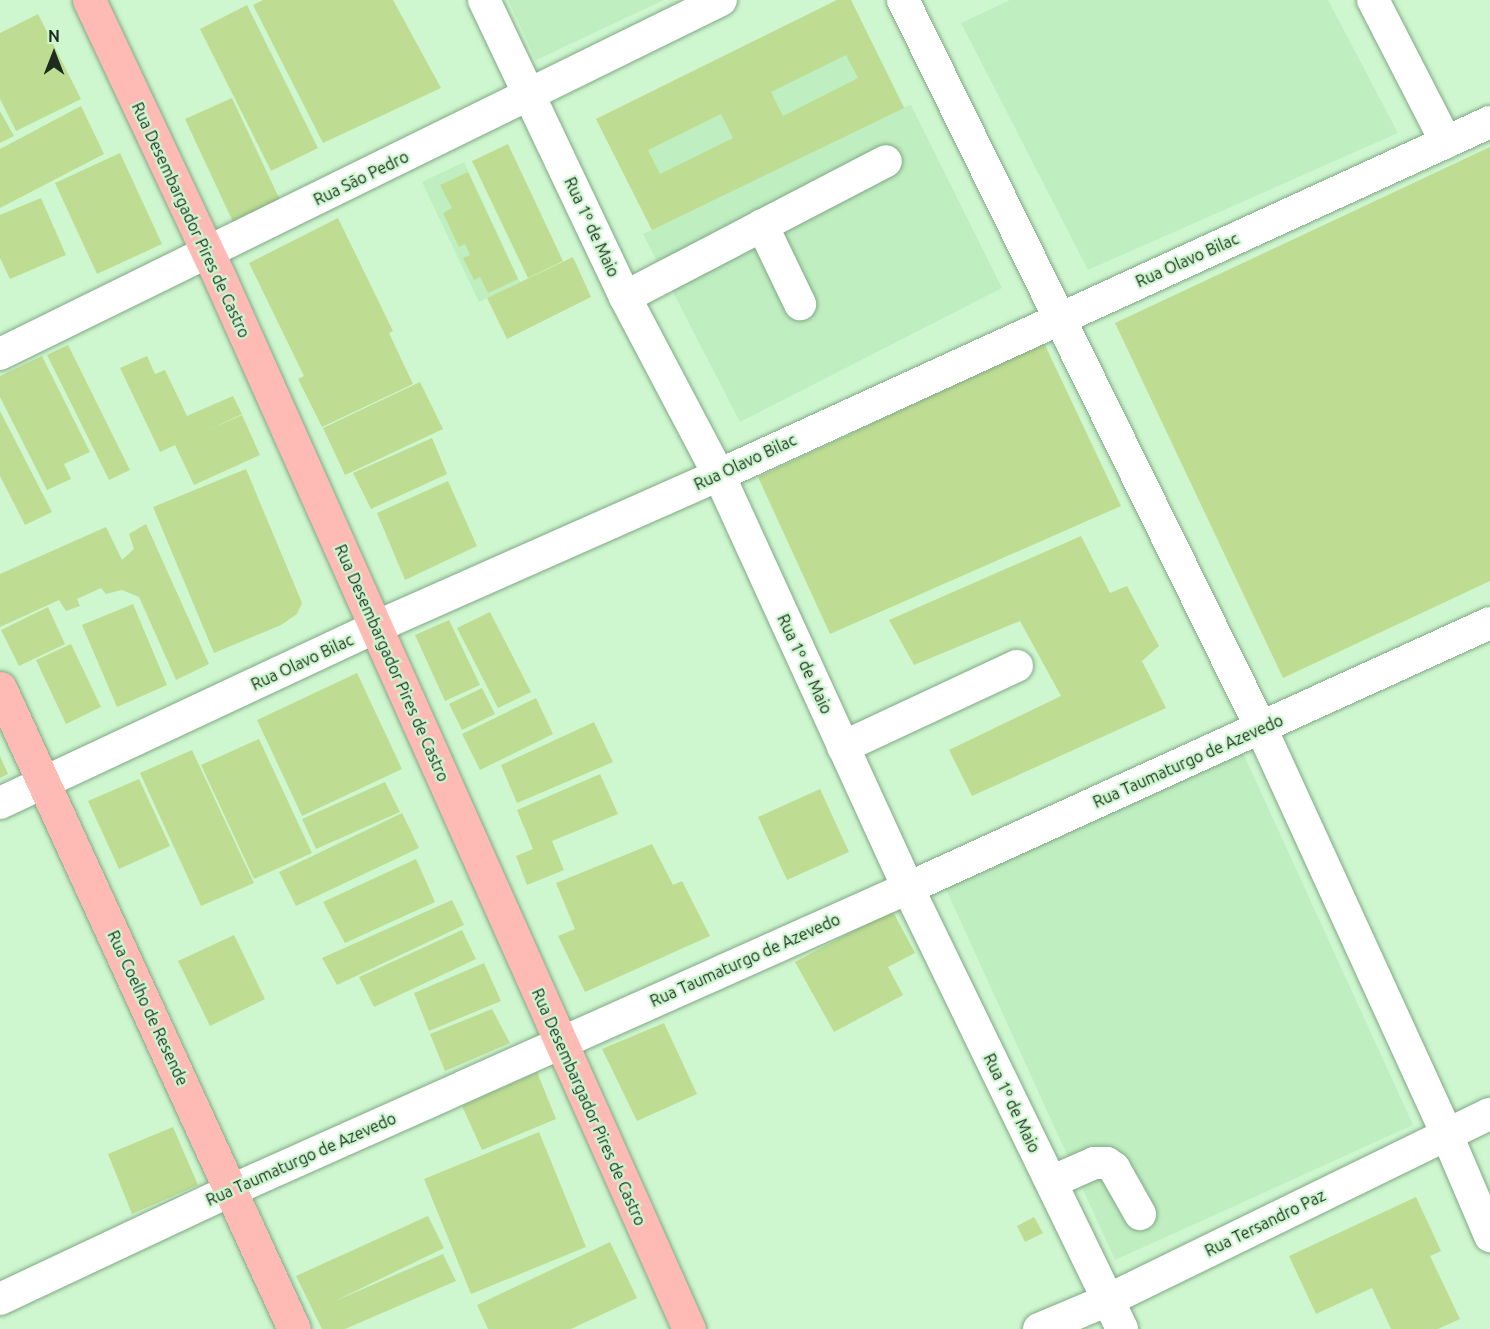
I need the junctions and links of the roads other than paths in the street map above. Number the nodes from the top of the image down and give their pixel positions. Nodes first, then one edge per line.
1 (88, 0) edge
2 (484, 0) edge
3 (721, 0) edge
4 (903, 0) edge
5 (1373, 0) edge
6 (529, 96) junction
7 (1490, 122) edge
8 (1446, 142) junction
9 (886, 161) dead end
10 (762, 225) junction
11 (207, 253) junction
12 (625, 297) junction
13 (800, 304) dead end
14 (1061, 317) junction
15 (0, 354) edge
16 (719, 475) junction
17 (1490, 623) edge
18 (376, 627) junction
19 (1017, 666) dead end
20 (0, 688) edge
21 (1261, 728) junction
22 (843, 747) junction
23 (43, 783) junction
24 (0, 802) edge
25 (908, 888) junction
26 (559, 1043) junction
27 (1490, 1114) edge
28 (1447, 1135) junction
29 (1051, 1182) junction
30 (232, 1190) junction
31 (1140, 1214) dead end
32 (1490, 1236) edge
33 (0, 1299) edge
34 (1108, 1300) junction
35 (294, 1329) edge
36 (689, 1329) edge
37 (1039, 1329) edge
38 (1122, 1329) edge

1 - 11 main road, Rua Desembargador Pires de Castro
2 - 6 street, Rua 1º de Maio
3 - 6 street, Rua São Pedro
4 - 14 street
5 - 8 street
6 - 11 street, Rua São Pedro
6 - 12 street, Rua 1º de Maio
7 - 8 street, Rua Olavo Bilac
8 - 14 street, Rua Olavo Bilac
9 - 10 street
10 - 12 street
10 - 13 street
11 - 15 street, Rua São Pedro
11 - 18 main road, Rua Desembargador Pires de Castro
12 - 16 street, Rua 1º de Maio
14 - 16 street, Rua Olavo Bilac
14 - 21 street
16 - 18 street, Rua Olavo Bilac
16 - 22 street, Rua 1º de Maio
17 - 21 street, Rua Taumaturgo de Azevedo
18 - 23 street, Rua Olavo Bilac
18 - 26 main road, Rua Desembargador Pires de Castro
19 - 22 street
20 - 23 main road, Rua Coelho de Resende
21 - 25 street, Rua Taumaturgo de Azevedo
21 - 28 street
22 - 25 street, Rua 1º de Maio
23 - 24 street, Rua Olavo Bilac
23 - 30 main road, Rua Coelho de Resende
25 - 26 street, Rua Taumaturgo de Azevedo
25 - 29 street, Rua 1º de Maio
26 - 30 street, Rua Taumaturgo de Azevedo
26 - 36 main road, Rua Desembargador Pires de Castro
27 - 28 street, Rua Tersandro Paz
28 - 32 street
28 - 34 street, Rua Tersandro Paz
29 - 31 street
29 - 34 street, Rua 1º de Maio
30 - 33 street, Rua Taumaturgo de Azevedo
30 - 35 main road, Rua Coelho de Resende
34 - 37 street, Rua Tersandro Paz
34 - 38 street, Rua 1º de Maio

